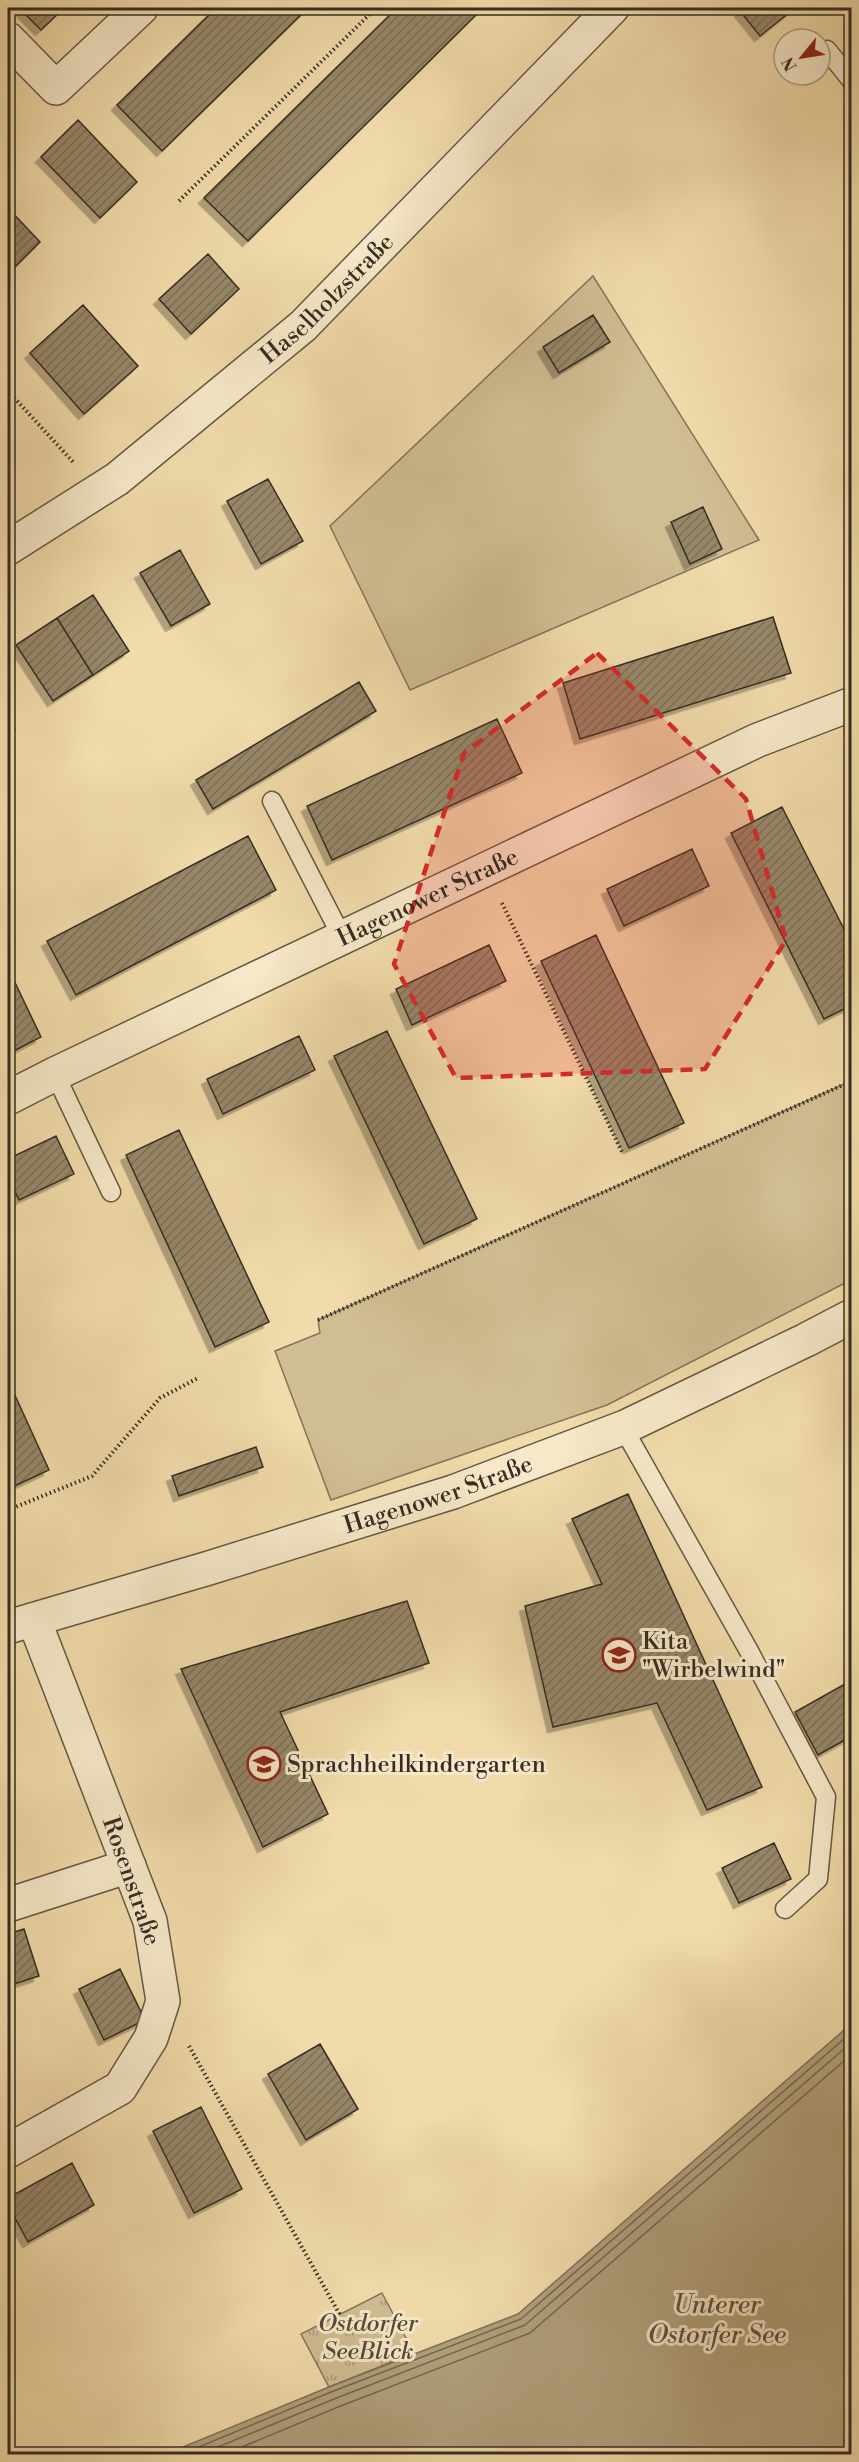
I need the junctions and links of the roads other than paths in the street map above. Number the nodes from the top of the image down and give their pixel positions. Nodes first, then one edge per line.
1 (141, 8) edge
2 (612, 8) edge
3 (8, 39) edge
4 (832, 56) edge
5 (852, 81) edge
6 (8, 548) edge
7 (852, 704) edge
8 (272, 801) dead end
9 (342, 937) junction
10 (55, 1074) junction
11 (8, 1098) edge
12 (111, 1192) dead end
13 (852, 1316) edge
14 (625, 1427) junction
15 (21, 1624) edge
16 (129, 1866) junction
17 (8, 1905) edge
18 (785, 1909) dead end
19 (8, 2151) edge

1 - 3 street
2 - 6 street, Haselholzstraße
4 - 5 lane
7 - 9 street, Hagenower Straße
8 - 9 lane
9 - 10 street, Hagenower Straße
10 - 11 street, Hagenower Straße
10 - 12 lane
13 - 14 street, Hagenower Straße
14 - 15 street, Hagenower Straße
14 - 18 lane
15 - 16 street, Rosenstraße
16 - 17 street
16 - 19 street, Rosenstraße

